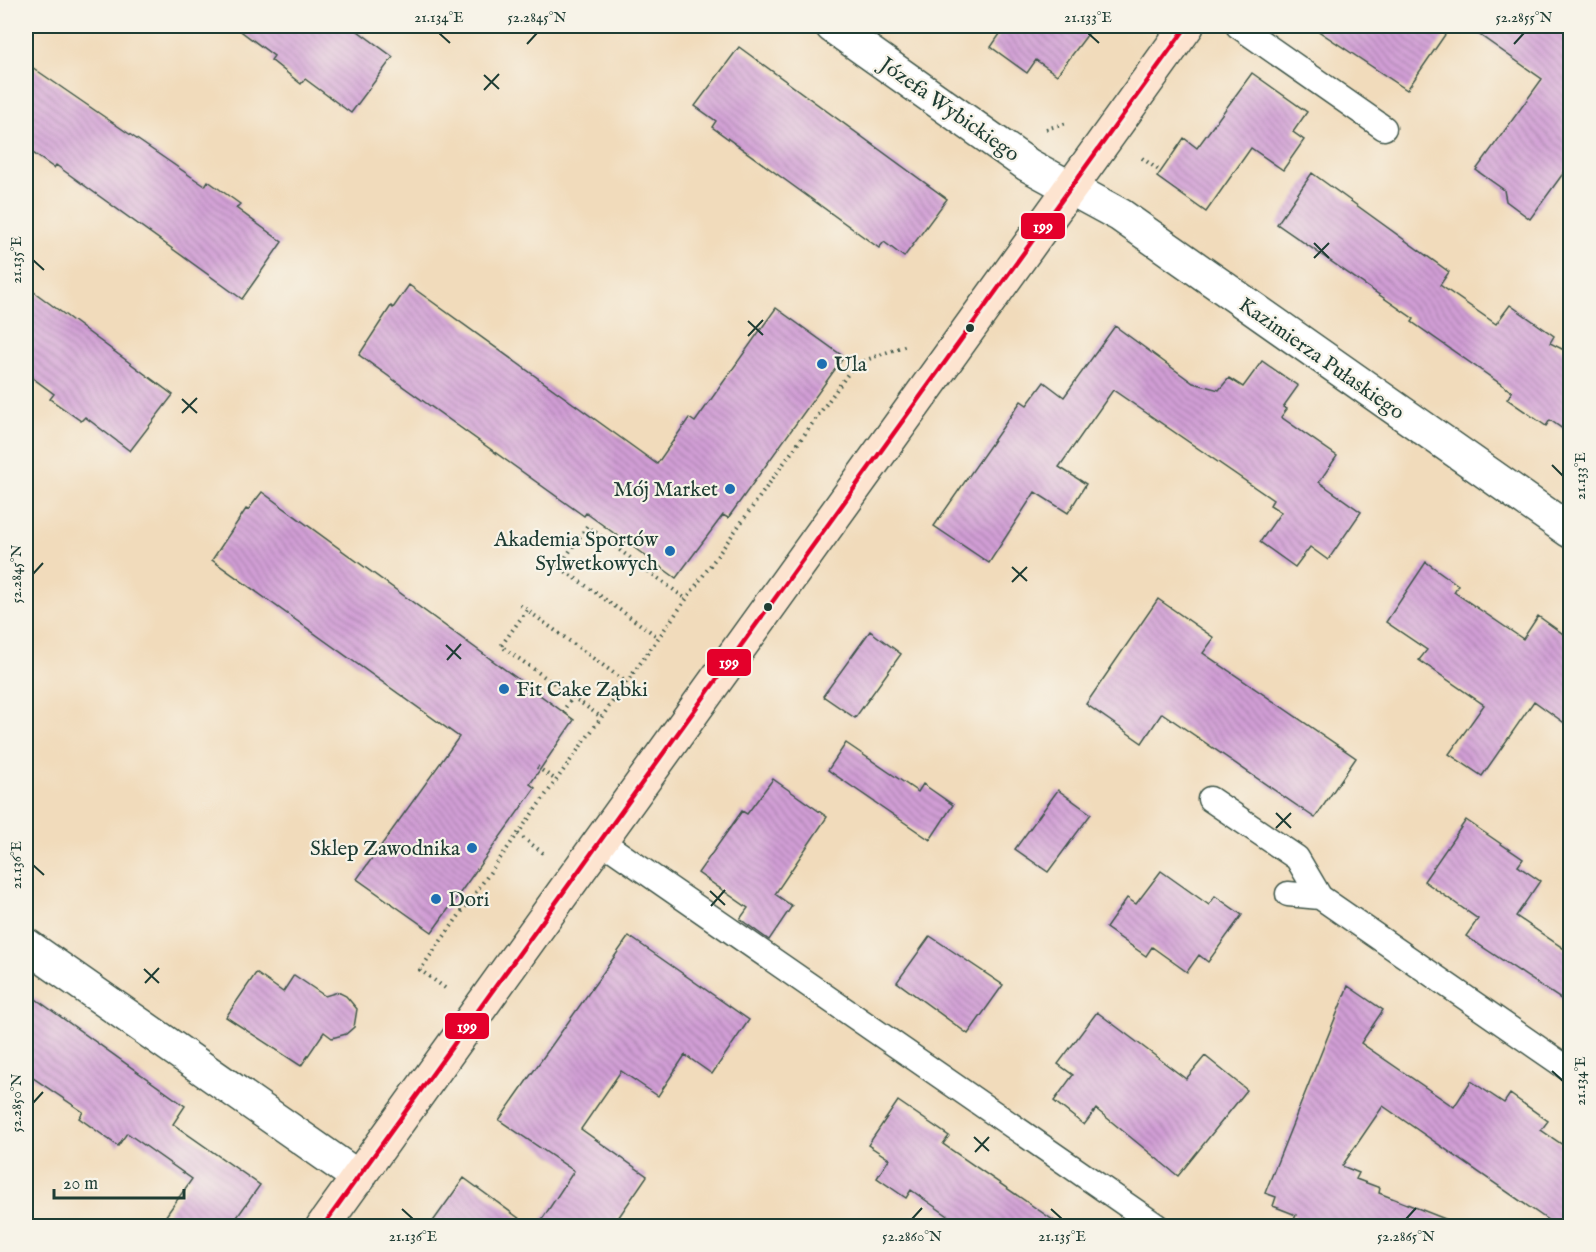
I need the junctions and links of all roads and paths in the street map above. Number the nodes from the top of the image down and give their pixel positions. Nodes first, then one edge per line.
1 (832, 26) edge
2 (1187, 26) edge
3 (1238, 26) edge
4 (1070, 122) dead end
5 (1384, 128) dead end
6 (1137, 155) dead end
7 (1015, 156) junction
8 (1160, 171) dead end
9 (1071, 187) junction
10 (909, 344) dead end
11 (1570, 531) edge
12 (551, 561) dead end
13 (559, 567) junction
14 (686, 598) junction
15 (520, 605) dead end
16 (526, 610) junction
17 (658, 637) junction
18 (626, 682) junction
19 (573, 697) junction
20 (562, 712) dead end
21 (601, 717) junction
22 (537, 767) dead end
23 (556, 780) junction
24 (1210, 799) dead end
25 (518, 834) junction
26 (602, 841) junction
27 (552, 860) dead end
28 (1288, 894) dead end
29 (1320, 897) junction
30 (26, 945) edge
31 (447, 990) dead end
32 (1570, 1070) edge
33 (359, 1178) junction
34 (323, 1227) edge
35 (1157, 1227) edge

1 - 7 street, Józefa Wybickiego
2 - 9 street
3 - 5 lane
4 - 7 path
6 - 8 path
7 - 9 street, Józefa Wybickiego
9 - 11 street, Kazimierza Pułaskiego
9 - 26 street
10 - 14 path
12 - 13 path
13 - 14 path
13 - 17 path
14 - 17 path
15 - 16 path
16 - 18 path
16 - 19 path
17 - 18 path
18 - 21 path
19 - 20 path
19 - 21 path
21 - 23 path
22 - 23 path
23 - 25 path
24 - 29 lane
25 - 27 path
25 - 31 path
26 - 33 street
26 - 35 lane
28 - 29 lane
29 - 32 lane
30 - 33 street
33 - 34 street

